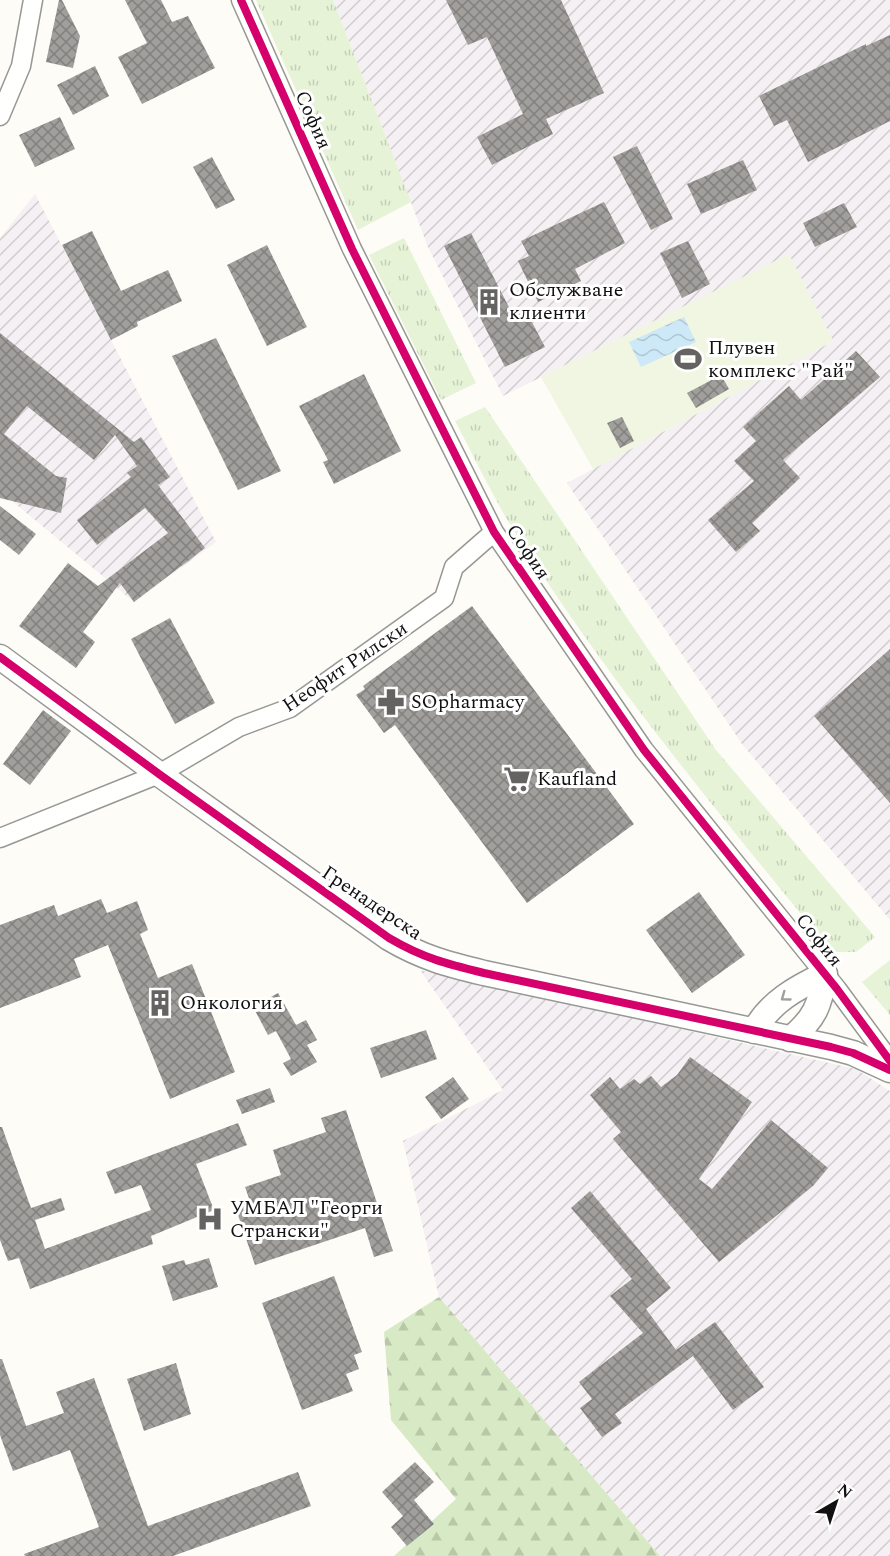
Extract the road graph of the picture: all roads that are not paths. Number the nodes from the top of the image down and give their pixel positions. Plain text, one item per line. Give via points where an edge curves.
1 (33, 0) edge
2 (241, 0) edge
3 (0, 116) edge
4 (494, 532) junction
5 (0, 657) edge
6 (159, 774) junction
7 (0, 838) edge
8 (825, 974) junction
9 (754, 1031) junction
10 (790, 1039) junction
11 (890, 1061) edge
12 (890, 1070) edge

1 - 3 street via 21,66
2 - 4 street, София via 352,249
4 - 6 street, Неофит Рилски via 454,567 444,598 290,708 239,727
4 - 8 street, София via 644,750
5 - 6 street, Гренадерска
6 - 7 street, Неофит Рилски
6 - 9 street, Гренадерска via 415,953 484,973
8 -> 9 street via 776,1003
8 - 10 street via 815,1014
8 - 11 street, София
9 - 10 street, Гренадерска
10 - 12 street, Гренадерска via 854,1053

